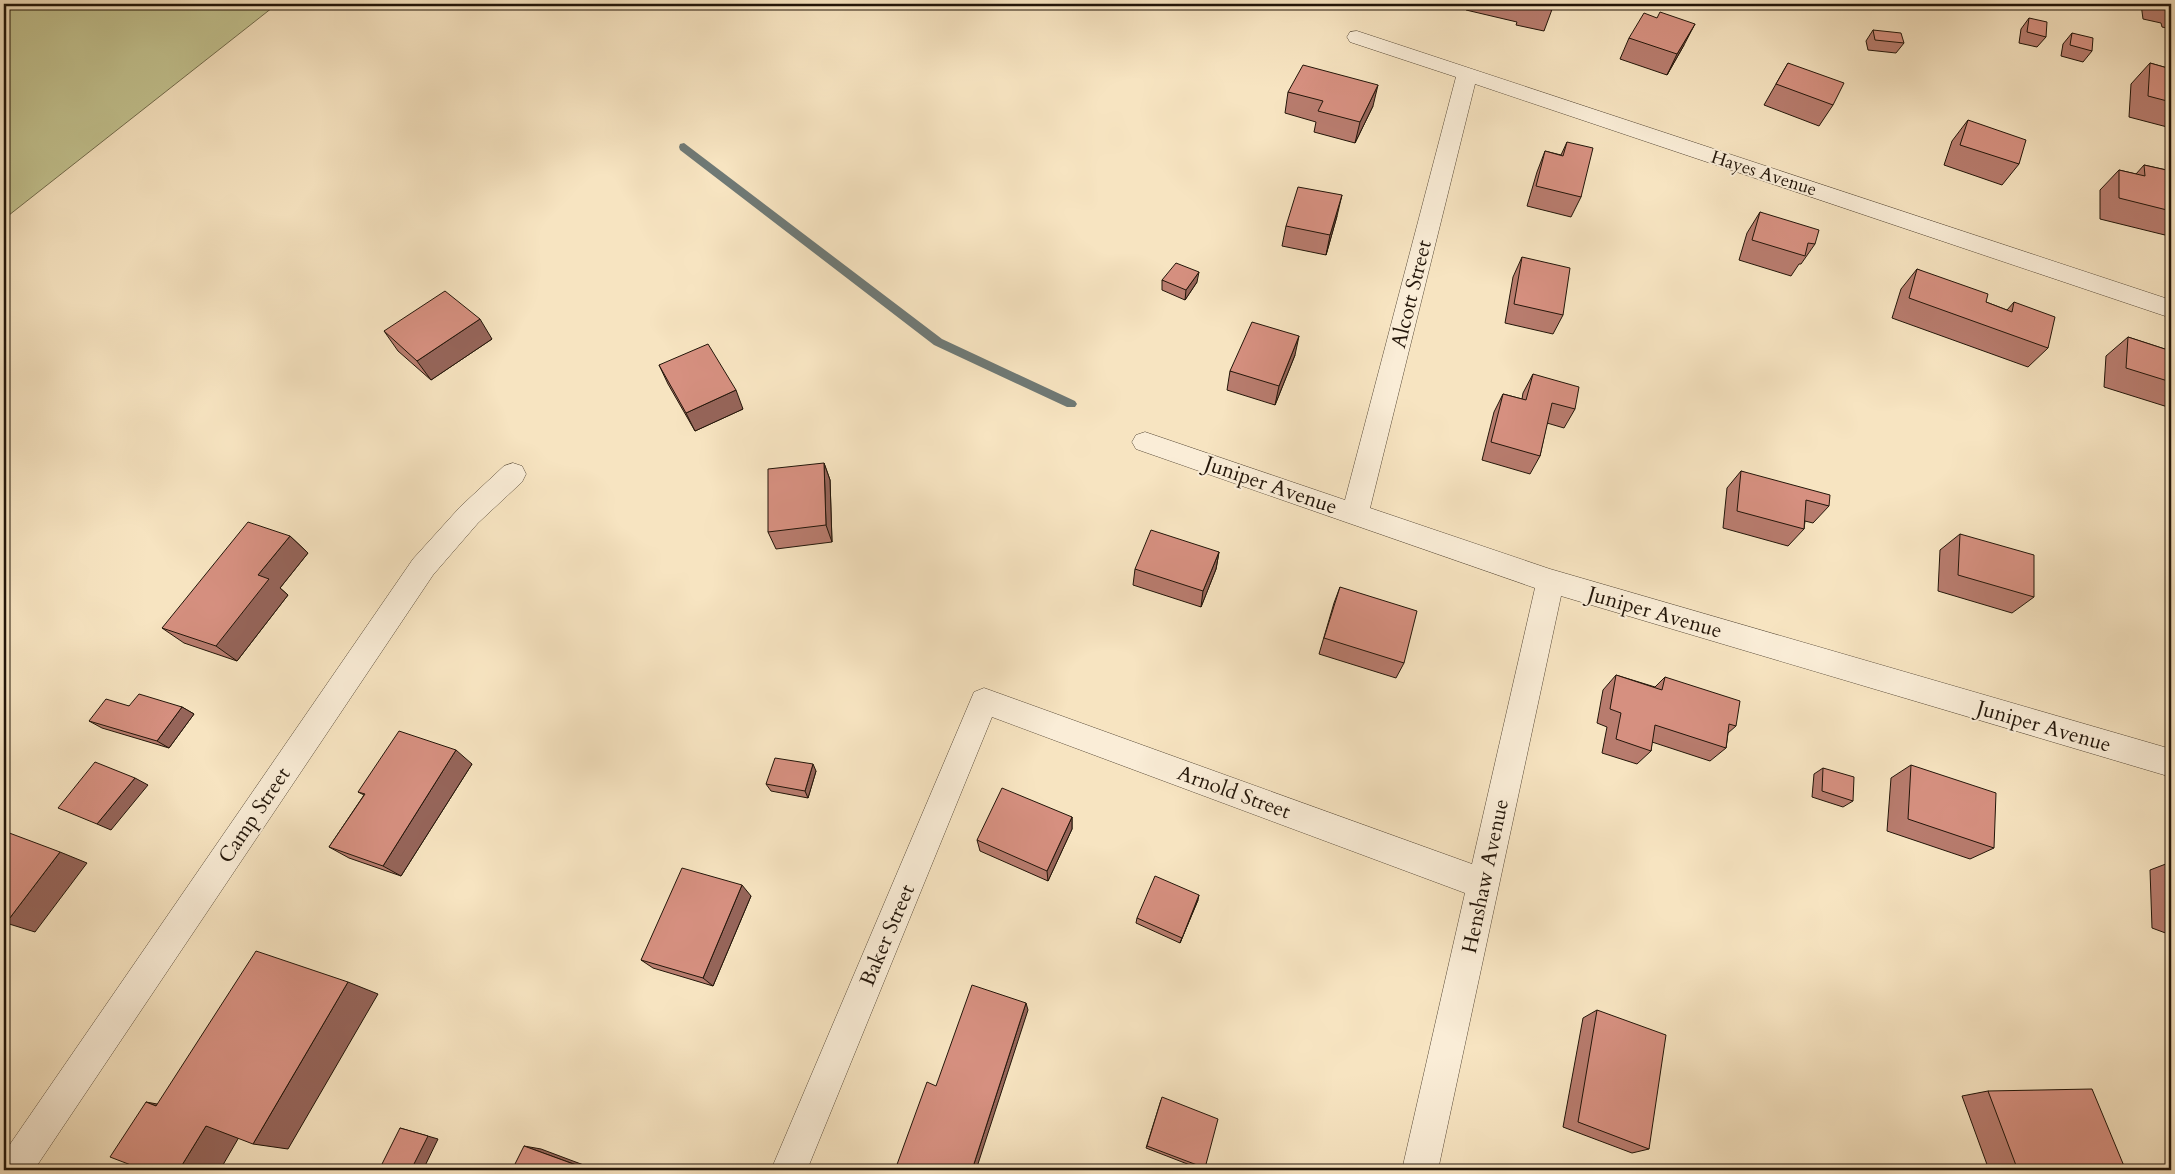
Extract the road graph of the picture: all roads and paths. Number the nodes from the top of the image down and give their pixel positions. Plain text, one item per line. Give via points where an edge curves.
1 (1357, 37) dead end
2 (1467, 74) junction
3 (2171, 309) edge
4 (1145, 442) dead end
5 (513, 474) dead end
6 (1355, 514) junction
7 (1550, 581) junction
8 (984, 701) joint
9 (2171, 763) edge
10 (1483, 884) junction
11 (13, 1170) edge
12 (789, 1170) edge
13 (1420, 1170) edge

1 - 2 street, Hayes Avenue
2 - 3 street, Hayes Avenue
2 - 6 street, Alcott Street
4 - 6 street, Juniper Avenue
5 - 11 street, Camp Street via 469,515 423,567
6 - 7 street, Juniper Avenue
7 - 9 street, Juniper Avenue
7 - 10 street, Henshaw Avenue
8 - 10 street, Arnold Street
8 - 12 street, Baker Street
10 - 13 street, Henshaw Avenue

